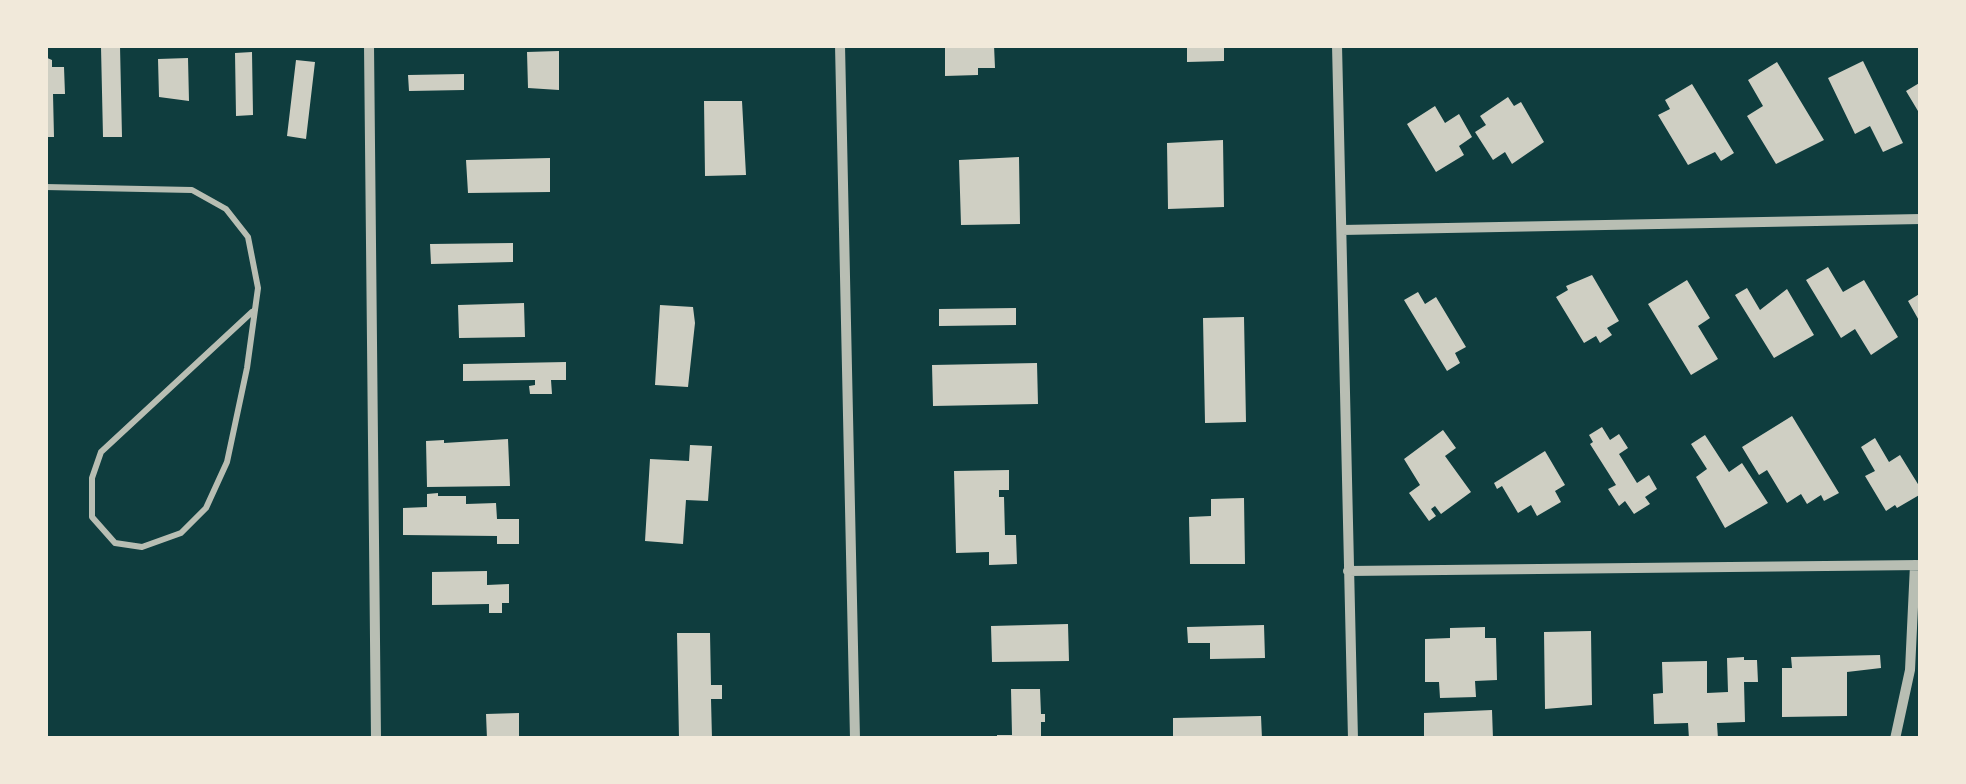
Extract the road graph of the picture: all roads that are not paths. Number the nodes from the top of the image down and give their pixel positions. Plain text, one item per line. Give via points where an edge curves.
1 (369, 45) edge
2 (840, 45) edge
3 (1337, 45) edge
4 (45, 187) edge
5 (1921, 219) edge
6 (1342, 230) junction
7 (252, 312) junction
8 (1918, 565) edge
9 (1348, 571) junction
10 (376, 739) edge
11 (854, 739) edge
12 (1353, 739) edge
13 (1895, 739) edge

1 - 10 street
2 - 11 street
3 - 6 street
4 - 7 lane via 192,190 226,209 248,238 258,288
5 - 6 street
6 - 9 street
7 - 7 lane via 101,452 92,478 92,517 115,544 142,547 181,532 206,508 226,462 248,368
8 - 9 street
8 - 13 street via 1910,670
9 - 12 street

